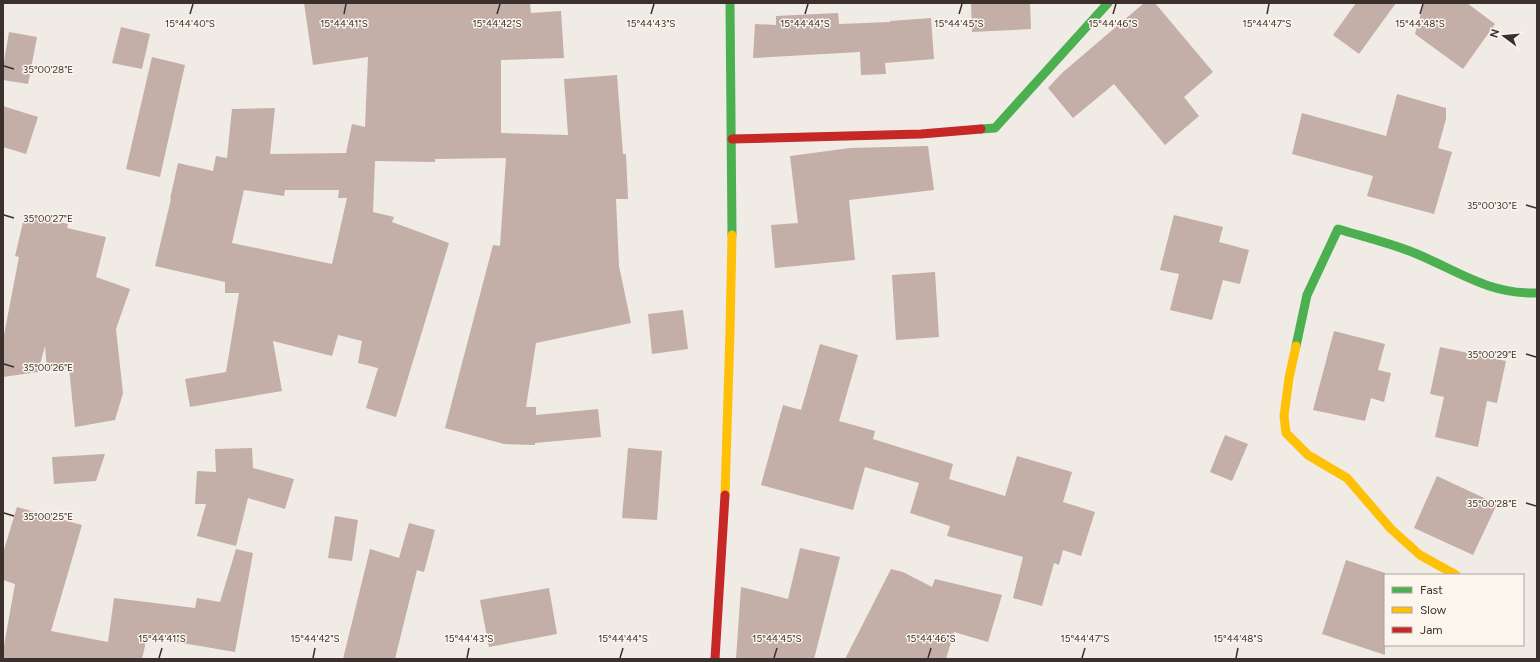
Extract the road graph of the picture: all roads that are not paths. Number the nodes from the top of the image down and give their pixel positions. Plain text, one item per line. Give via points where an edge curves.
1 (730, 3) edge
2 (1108, 3) edge
3 (732, 139) junction
4 (1537, 293) edge
5 (1454, 574) edge
6 (716, 659) edge

1 - 3 street
2 - 3 street via 995,128 921,134
3 - 6 street via 728,446
4 - 5 street via 1509,293 1494,289 1415,254 1338,229 1307,295 1289,378 1284,416 1286,433 1308,455 1347,478 1420,556

